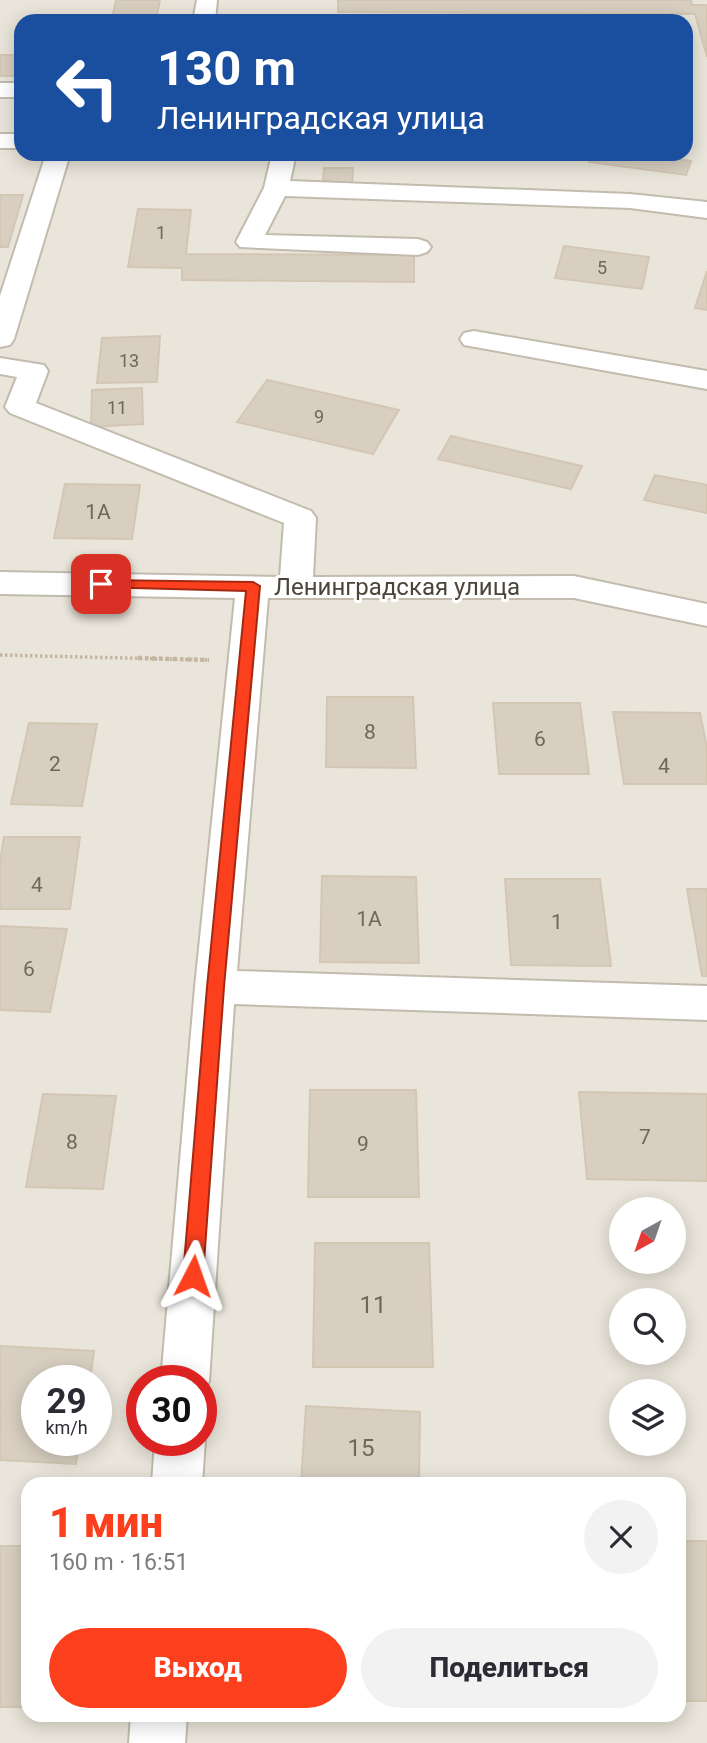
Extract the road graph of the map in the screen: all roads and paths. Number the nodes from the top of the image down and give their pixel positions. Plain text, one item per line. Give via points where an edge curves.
1 (56, 161) edge
2 (282, 161) edge
3 (276, 188) junction
4 (707, 210) edge
5 (418, 247) dead end
6 (0, 339) edge
7 (474, 339) dead end
8 (0, 366) edge
9 (707, 380) edge
10 (0, 583) edge
11 (253, 586) junction
12 (296, 588) junction
13 (707, 615) edge
14 (0, 655) edge
15 (247, 660) junction
16 (215, 987) junction
17 (707, 1003) edge
18 (186, 1365) edge
19 (179, 1456) edge
20 (177, 1477) edge
21 (158, 1722) edge
22 (157, 1743) edge

1 - 6 street
2 - 3 street
3 - 4 street via 630,201
3 - 5 street via 249,242
7 - 9 street
8 - 12 street via 34,371 20,407 300,518
10 - 11 street, Ленинградская улица
11 - 12 street, Ленинградская улица
11 - 15 street
12 - 13 street, Ленинградская улица via 573,587
14 - 15 path
15 - 16 street
16 - 17 street
16 - 18 street
19 - 20 street
21 - 22 street

